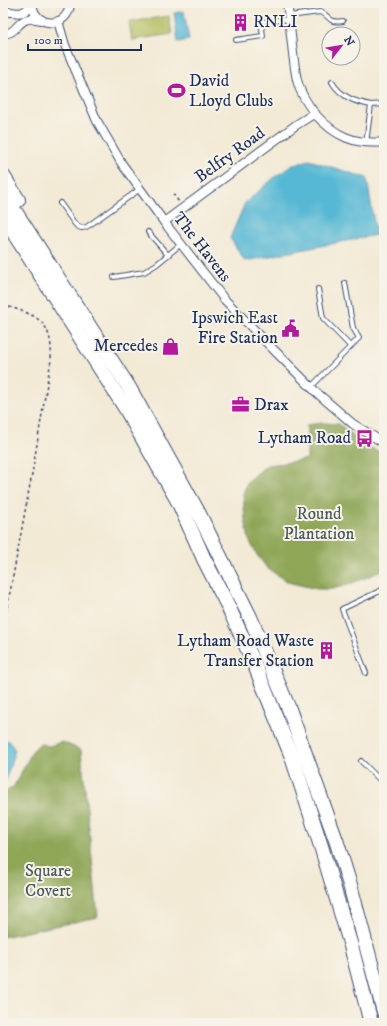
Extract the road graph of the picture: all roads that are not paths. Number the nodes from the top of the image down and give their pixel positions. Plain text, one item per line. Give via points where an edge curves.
1 (70, 3) edge
2 (287, 3) edge
3 (32, 4) edge
4 (3, 12) edge
5 (289, 17) junction
6 (42, 20) junction
7 (58, 21) junction
8 (343, 21) dead end
9 (3, 33) edge
10 (236, 40) dead end
11 (332, 82) dead end
12 (384, 104) edge
13 (371, 105) junction
14 (315, 113) junction
15 (384, 142) edge
16 (366, 143) junction
17 (3, 176) edge
18 (140, 188) junction
19 (3, 193) edge
20 (60, 203) dead end
21 (3, 216) edge
22 (164, 222) junction
23 (8, 226) edge
24 (148, 232) dead end
25 (181, 244) junction
26 (168, 255) junction
27 (57, 275) junction
28 (114, 277) dead end
29 (345, 283) dead end
30 (318, 289) dead end
31 (350, 346) junction
32 (311, 387) junction
33 (384, 443) edge
34 (384, 589) edge
35 (366, 673) dead end
36 (361, 761) dead end
37 (384, 784) edge
38 (384, 1012) edge
39 (372, 1023) edge

1 - 7 street via 68,14
2 - 5 street
3 - 4 street via 28,10 20,14
3 - 6 street via 35,13
5 - 8 lane via 320,12 331,21
5 - 10 lane via 261,22 263,36
5 - 14 street via 298,80 303,97
6 - 7 street via 50,23
6 - 9 street via 29,18 10,33
7 - 18 street, The Havens via 65,45 97,121 122,164
11 - 13 lane via 335,88 353,101
12 - 13 lane
13 - 16 lane
14 - 16 street via 326,125 345,138
14 - 22 street, Belfry Road
15 - 16 street
17 - 27 highway via 42,235
18 - 20 lane via 83,228 75,224
18 - 22 street, The Havens
19 - 27 highway
21 - 23 highway
22 - 25 street, The Havens
23 - 39 highway via 126,409 178,501 254,663 297,772 343,918
24 - 26 lane
25 - 26 lane
25 - 32 street, The Havens via 224,299
26 - 28 lane via 144,272
27 - 38 highway via 128,386 200,514 250,617 289,709 337,843
29 - 31 lane via 353,328 359,338
30 - 31 lane via 323,318
31 - 32 lane
32 - 33 street, The Havens via 353,424
34 - 35 lane via 342,609
36 - 37 lane

